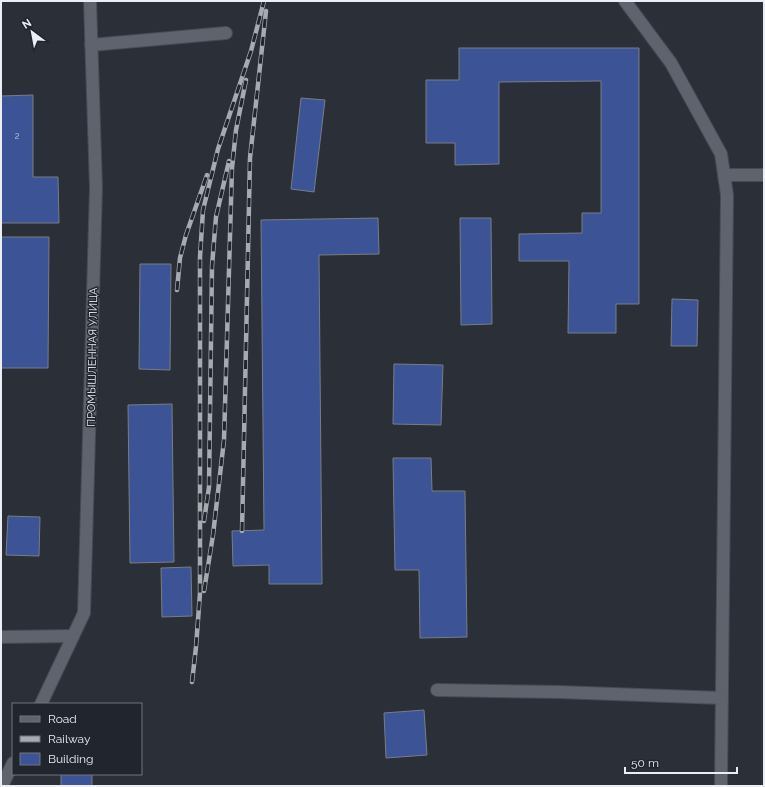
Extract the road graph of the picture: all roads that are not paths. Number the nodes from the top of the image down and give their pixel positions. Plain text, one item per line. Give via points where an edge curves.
1 (90, 1) edge
2 (625, 1) edge
3 (226, 33) dead end
4 (91, 45) junction
5 (724, 175) junction
6 (764, 175) edge
7 (74, 636) junction
8 (1, 637) edge
9 (437, 690) dead end
10 (722, 698) junction
11 (41, 703) edge
12 (12, 765) edge
13 (2, 786) edge
14 (720, 786) edge

1 - 4 street, ПРОМЫШЛЕННАЯ УЛИЦА
2 - 5 street via 671,63 721,154
3 - 4 street
4 - 7 street, ПРОМЫШЛЕННАЯ УЛИЦА via 96,188 88,491 84,613
5 - 6 street
5 - 10 street via 727,195
7 - 8 street
7 - 11 street, ПРОМЫШЛЕННАЯ УЛИЦА
9 - 10 street
10 - 14 street
12 - 13 street

